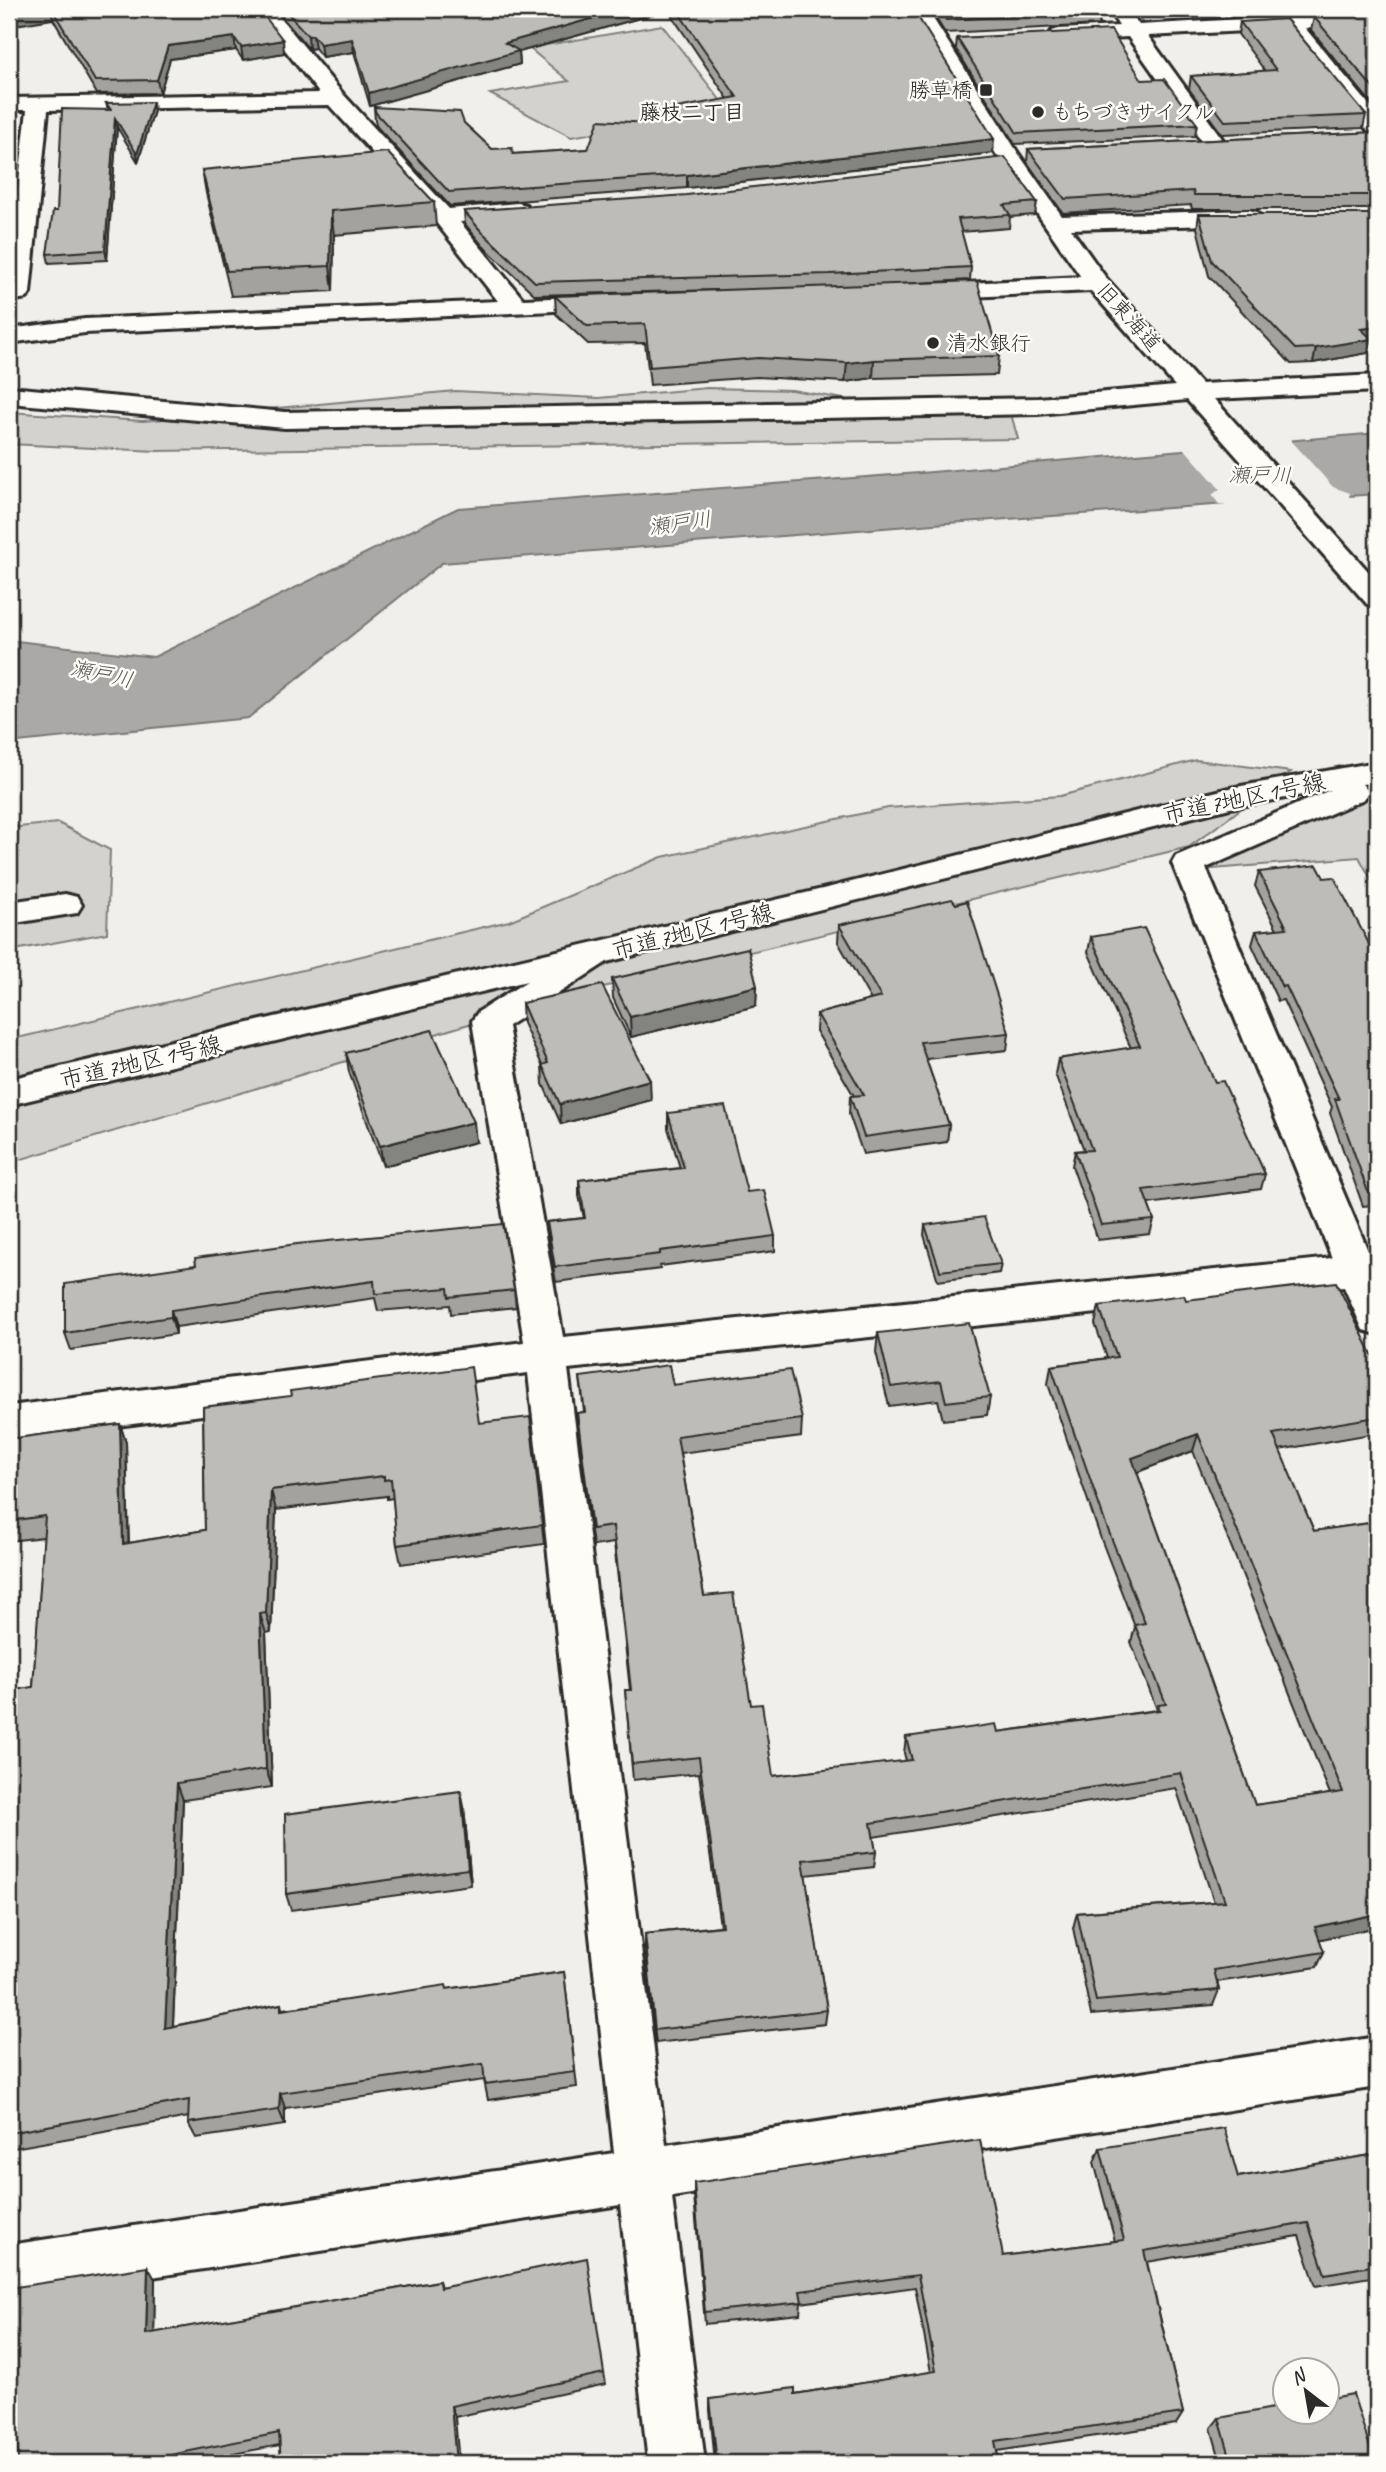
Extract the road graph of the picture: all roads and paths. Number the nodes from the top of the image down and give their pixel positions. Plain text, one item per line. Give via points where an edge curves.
1 (263, 9) edge
2 (917, 9) edge
3 (1117, 9) edge
4 (1285, 15) edge
5 (1377, 18) edge
6 (1134, 30) junction
7 (1042, 36) edge
8 (964, 40) edge
9 (938, 42) junction
10 (335, 99) junction
11 (9, 104) edge
12 (38, 105) junction
13 (1373, 133) edge
14 (1242, 143) edge
15 (1215, 144) junction
16 (1187, 145) edge
17 (1034, 152) edge
18 (1009, 157) junction
19 (984, 163) edge
20 (538, 209) edge
21 (443, 216) junction
22 (1270, 218) edge
23 (1055, 223) junction
24 (1097, 283) junction
25 (9, 293) edge
26 (910, 293) edge
27 (638, 302) edge
28 (515, 306) junction
29 (9, 335) edge
30 (1377, 383) edge
31 (9, 395) edge
32 (1204, 402) junction
33 (1377, 598) edge
34 (1377, 772) edge
35 (1377, 781) edge
36 (65, 905) dead end
37 (9, 913) edge
38 (594, 955) junction
39 (9, 1092) edge
40 (1360, 1233) edge
41 (1355, 1271) junction
42 (1377, 1320) edge
43 (546, 1355) junction
44 (9, 1423) edge
45 (1377, 2062) edge
46 (641, 2174) junction
47 (9, 2272) edge
48 (677, 2463) edge

1 - 10 street
2 - 9 street, 旧東海道
3 - 6 street
4 - 5 street
4 - 6 street
4 - 13 street
6 - 7 street
6 - 15 street
8 - 9 street
9 - 18 street, 旧東海道
10 - 12 street
10 - 21 street
11 - 12 street
12 - 25 street via 18,293
14 - 15 street
15 - 16 street
17 - 18 street
18 - 19 street
18 - 23 street, 旧東海道
20 - 21 street
21 - 28 street
22 - 23 street
23 - 24 street, 旧東海道
24 - 26 street
24 - 32 street, 旧東海道
27 - 28 street
28 - 29 street via 85,326
30 - 32 street
31 - 32 street via 285,421
32 - 33 street, 旧東海道
34 - 38 street, 市道7地区1号線 via 1230,798
35 - 40 street via 1188,863
36 - 37 street
38 - 39 street, 市道7地区1号線
38 - 43 street via 490,1021
40 - 41 street
41 - 42 street
41 - 43 street
43 - 44 street
43 - 46 street
45 - 46 street
46 - 47 street
46 - 48 street

